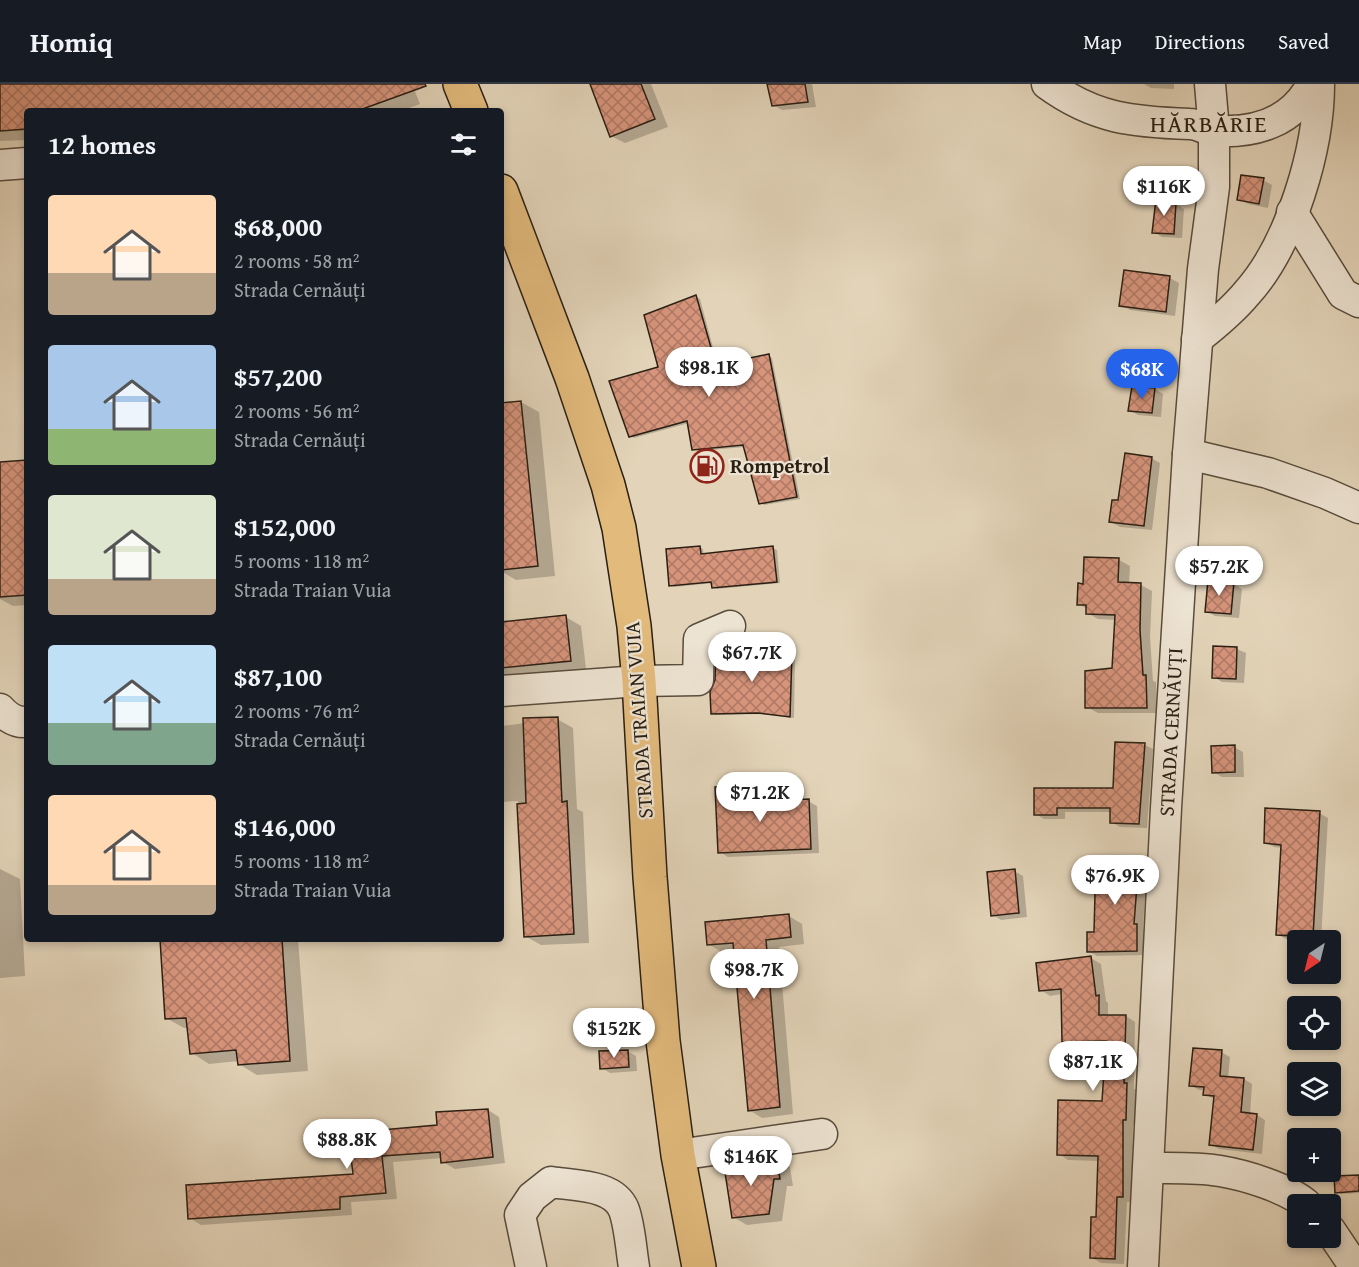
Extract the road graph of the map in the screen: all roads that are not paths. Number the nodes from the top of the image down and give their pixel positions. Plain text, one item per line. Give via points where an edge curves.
1 (460, 84) edge
2 (1047, 84) edge
3 (1192, 84) edge
4 (1210, 84) edge
5 (1293, 84) edge
6 (1312, 84) edge
7 (1319, 84) edge
8 (470, 108) edge
9 (1207, 123) junction
10 (24, 163) edge
11 (0, 165) edge
12 (504, 199) edge
13 (1292, 212) junction
14 (1359, 302) edge
15 (1197, 339) junction
16 (1188, 454) junction
17 (1359, 508) edge
18 (730, 626) dead end
19 (639, 681) junction
20 (504, 691) edge
21 (0, 709) edge
22 (24, 723) edge
23 (822, 1134) dead end
24 (678, 1155) junction
25 (1149, 1168) junction
26 (1292, 1194) edge
27 (1341, 1246) edge
28 (531, 1267) edge
29 (634, 1267) edge
30 (699, 1267) edge
31 (1143, 1267) edge
32 (1355, 1267) edge

1 - 8 main road
2 - 9 street via 1077,104 1105,115 1132,121
3 - 9 street, STRADA CERNĂUȚI
4 - 9 street, STRADA CERNĂUȚI
5 - 9 street via 1259,110
6 - 9 street via 1306,97 1287,116 1243,130
7 - 13 street via 1314,139
9 - 15 street, STRADA CERNĂUȚI via 1196,187 1203,269
10 - 11 street
12 - 19 main road, STRADA TRAIAN VUIA via 572,378 611,495 627,575
13 - 14 street via 1343,294
13 - 15 street via 1265,269 1249,292
15 - 16 street, STRADA CERNĂUȚI
16 - 17 street via 1268,472
16 - 25 street, STRADA CERNĂUȚI
18 - 19 street via 699,639 698,680
19 - 20 street
19 - 24 main road, STRADA TRAIAN VUIA via 663,1041
21 - 22 street via 6,716
23 - 24 street
24 - 30 main road, STRADA TRAIAN VUIA
25 - 26 street via 1220,1171
25 - 31 street, STRADA CERNĂUȚI
27 - 32 street
28 - 29 street via 520,1215 532,1197 551,1182 597,1189 613,1196 624,1209

